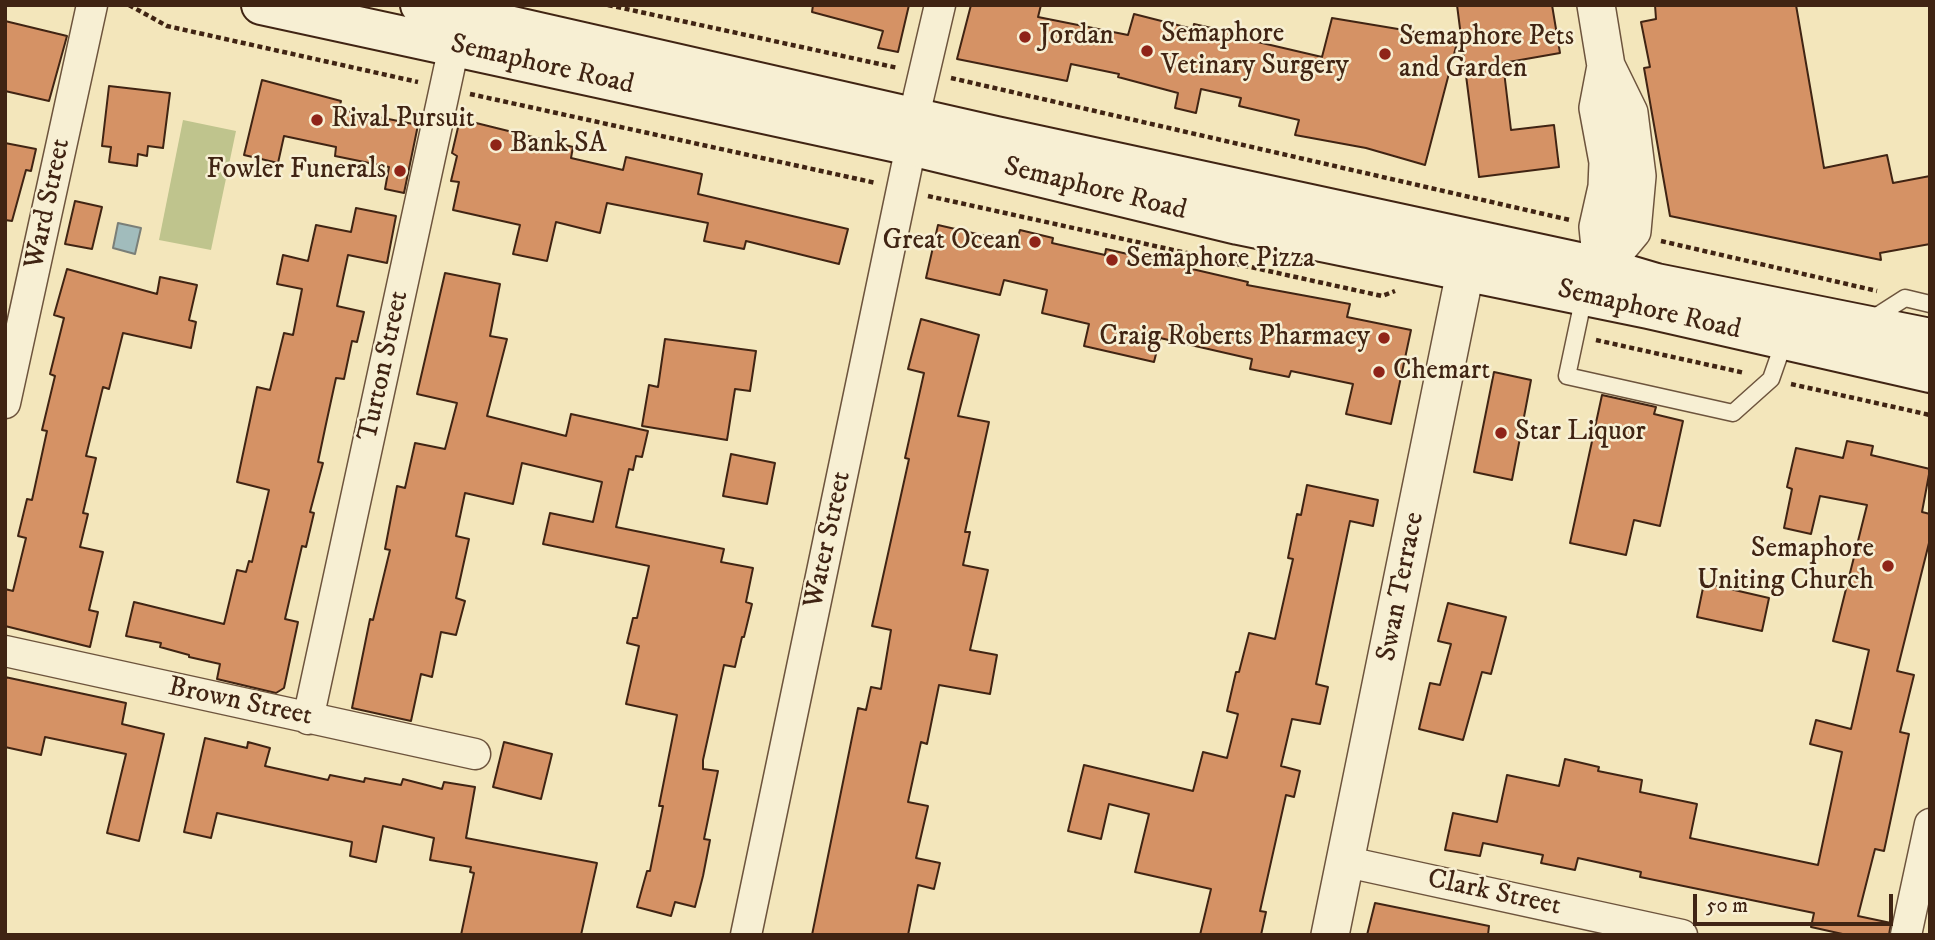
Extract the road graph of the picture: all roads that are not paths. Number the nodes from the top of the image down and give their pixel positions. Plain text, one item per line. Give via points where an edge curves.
1 (92, 5) edge
2 (261, 5) edge
3 (420, 5) edge
4 (940, 5) edge
5 (1596, 5) edge
6 (458, 30) junction
7 (913, 131) junction
8 (1624, 231) junction
9 (1469, 255) junction
10 (1593, 281) junction
11 (1652, 296) junction
12 (1930, 304) edge
13 (1864, 324) junction
14 (1787, 326) junction
15 (1930, 338) edge
16 (1930, 373) edge
17 (5, 403) edge
18 (5, 651) edge
19 (308, 719) junction
20 (475, 754) dead end
21 (1930, 824) edge
22 (1347, 862) junction
23 (746, 935) edge
24 (1330, 935) edge
25 (1682, 935) edge
26 (1906, 935) edge

1 - 17 street, Ward Street
2 - 6 main road, Semaphore Road
3 - 6 main road, Semaphore Road
4 - 7 street, Water Street
5 - 8 street via 1606,66 1629,113 1637,176
6 - 7 main road, Semaphore Road
6 - 19 street, Turton Street
7 - 9 main road, Semaphore Road via 1241,208
7 - 23 street, Water Street
8 - 10 street
8 - 11 street
9 - 10 main road, Semaphore Road
9 - 10 main road, Semaphore Road via 1544,288
9 - 22 street, Swan Terrace
10 - 11 main road
10 - 14 lane via 1567,376 1733,413 1770,379
11 - 14 main road, Semaphore Road
12 - 13 lane via 1905,298
13 - 14 main road, Semaphore Road
13 - 15 main road, Semaphore Road
14 - 16 main road, Semaphore Road
18 - 19 street, Brown Street
19 - 20 street, Brown Street
21 - 26 street
22 - 24 street, Swan Terrace
22 - 25 street, Clark Street

